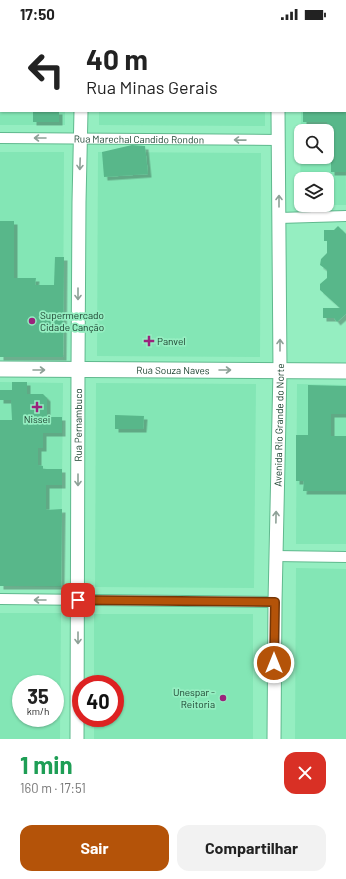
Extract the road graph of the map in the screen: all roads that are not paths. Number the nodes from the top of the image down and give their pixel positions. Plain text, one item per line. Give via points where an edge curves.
1 (81, 112) edge
2 (278, 112) edge
3 (0, 138) edge
4 (81, 138) junction
5 (278, 140) junction
6 (346, 216) edge
7 (279, 218) junction
8 (0, 369) edge
9 (78, 370) junction
10 (280, 370) junction
11 (346, 371) edge
12 (275, 556) junction
13 (346, 557) edge
14 (0, 600) edge
15 (78, 600) junction
16 (275, 602) junction
17 (77, 739) edge
18 (274, 739) edge

1 - 4 street, Rua Pernambuco
2 - 5 street, Avenida Rio Grande do Norte
4 -> 3 street, Rua Marechal Candido Rondon
5 -> 4 street, Rua Marechal Candido Rondon
4 -> 9 street, Rua Pernambuco
7 -> 5 street, Avenida Rio Grande do Norte
6 - 7 street
10 -> 7 street, Avenida Rio Grande do Norte
8 -> 9 main road, Rua Souza Naves
9 -> 10 main road, Rua Souza Naves
9 -> 15 street, Rua Pernambuco
10 - 11 main road, Rua Souza Naves
12 -> 10 street, Avenida Rio Grande do Norte
12 - 13 street
12 - 16 street, Avenida Rio Grande do Norte
15 -> 14 street
15 - 16 street
15 -> 17 street, Rua Pernambuco
16 - 18 street, Avenida Rio Grande do Norte

